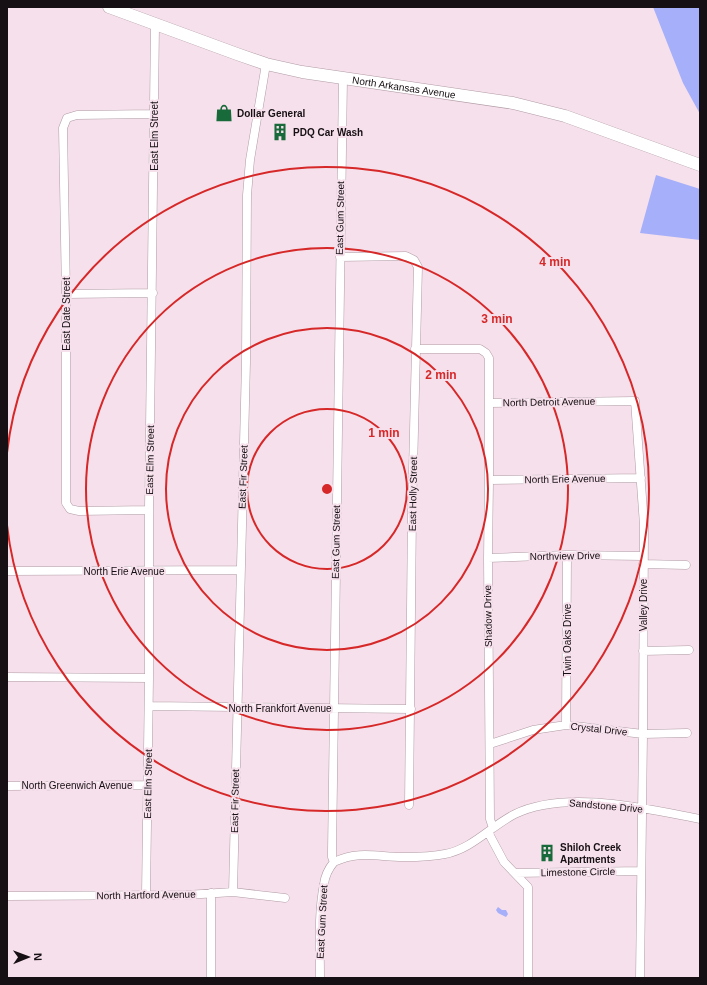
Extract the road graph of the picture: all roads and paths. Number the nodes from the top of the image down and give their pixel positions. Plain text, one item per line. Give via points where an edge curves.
1 (109, 7) edge
2 (155, 25) junction
3 (266, 64) junction
4 (343, 78) junction
5 (154, 114) junction
6 (700, 165) edge
7 (340, 257) junction
8 (153, 293) junction
9 (66, 294) junction
10 (415, 350) junction
11 (635, 401) joint
12 (490, 403) junction
13 (641, 478) junction
14 (489, 480) junction
15 (149, 510) junction
16 (567, 556) junction
17 (488, 558) junction
18 (643, 560) junction
19 (686, 565) dead end
20 (240, 570) junction
21 (7, 571) edge
22 (149, 571) junction
23 (689, 650) dead end
24 (643, 651) junction
25 (7, 677) edge
26 (149, 678) junction
27 (149, 706) junction
28 (237, 707) junction
29 (334, 708) junction
30 (411, 709) junction
31 (566, 725) junction
32 (687, 733) dead end
33 (643, 734) junction
34 (490, 744) junction
35 (148, 785) junction
36 (7, 786) edge
37 (409, 805) dead end
38 (642, 808) junction
39 (700, 819) edge
40 (490, 830) junction
41 (334, 862) junction
42 (641, 871) junction
43 (515, 873) junction
44 (233, 892) junction
45 (211, 893) junction
46 (146, 895) junction
47 (7, 896) edge
48 (285, 898) dead end
49 (211, 978) edge
50 (320, 978) edge
51 (528, 978) edge
52 (640, 978) edge

1 - 2 main road, North Arkansas Avenue
2 - 3 main road, North Arkansas Avenue
2 - 5 street, East Elm Street
3 - 4 main road, North Arkansas Avenue
3 - 20 street, East Fir Street via 250,160 247,195 246,362
4 - 6 main road, North Arkansas Avenue via 540,109
4 - 7 street, East Gum Street
5 - 8 street, East Elm Street
5 - 9 street, East Date Street via 77,115 68,118 63,128
7 - 10 street, East Holly Street via 406,256 414,260 418,267
7 - 29 street, East Gum Street
8 - 9 street
8 - 15 street, East Elm Street
9 - 15 street, East Date Street via 66,503 70,509 79,511
10 - 12 street, North Detroit Avenue via 480,349 486,352 489,358
10 - 30 street, East Holly Street
11 - 12 street, North Detroit Avenue
11 - 13 street, Valley Drive
12 - 14 street, Shadow Drive
13 - 14 street, North Erie Avenue
13 - 18 street, Valley Drive
14 - 17 street, Shadow Drive
15 - 22 street, East Elm Street
16 - 17 street, Northview Drive
16 - 18 street, Northview Drive
16 - 31 street, Twin Oaks Drive
17 - 34 street, Shadow Drive
18 - 19 street, Northview Drive
18 - 24 street, Valley Drive
20 - 22 street, North Erie Avenue
20 - 28 street, East Fir Street
21 - 22 street, North Erie Avenue
22 - 26 street, East Elm Street
23 - 24 street
24 - 33 street, Valley Drive
25 - 26 street
26 - 27 street, East Elm Street
27 - 28 street, North Frankfort Avenue
27 - 35 street, East Elm Street
28 - 29 street, North Frankfort Avenue
28 - 44 street, East Fir Street
29 - 30 street, North Frankfort Avenue
29 - 41 street, East Gum Street
30 - 37 street, East Holly Street
31 - 33 street, Crystal Drive
31 - 34 street, Crystal Drive via 533,730
32 - 33 street, Crystal Drive
33 - 38 street, Valley Drive
34 - 40 street, Shadow Drive
35 - 36 street, North Greenwich Avenue
35 - 46 street, East Elm Street
38 - 39 street, Sandstone Drive
38 - 40 street, Sandstone Drive via 583,803 546,804 515,814
38 - 42 street
40 - 41 street, Sandstone Drive via 457,851 445,854 402,857 369,854
40 - 43 street via 504,862
41 - 50 street, East Gum Street via 324,883
42 - 43 street, Limestone Circle
42 - 52 street
43 - 51 street via 528,887
44 - 45 street, North Hartford Avenue
44 - 48 street, North Hartford Avenue
45 - 46 street, North Hartford Avenue
45 - 49 street
46 - 47 street, North Hartford Avenue

